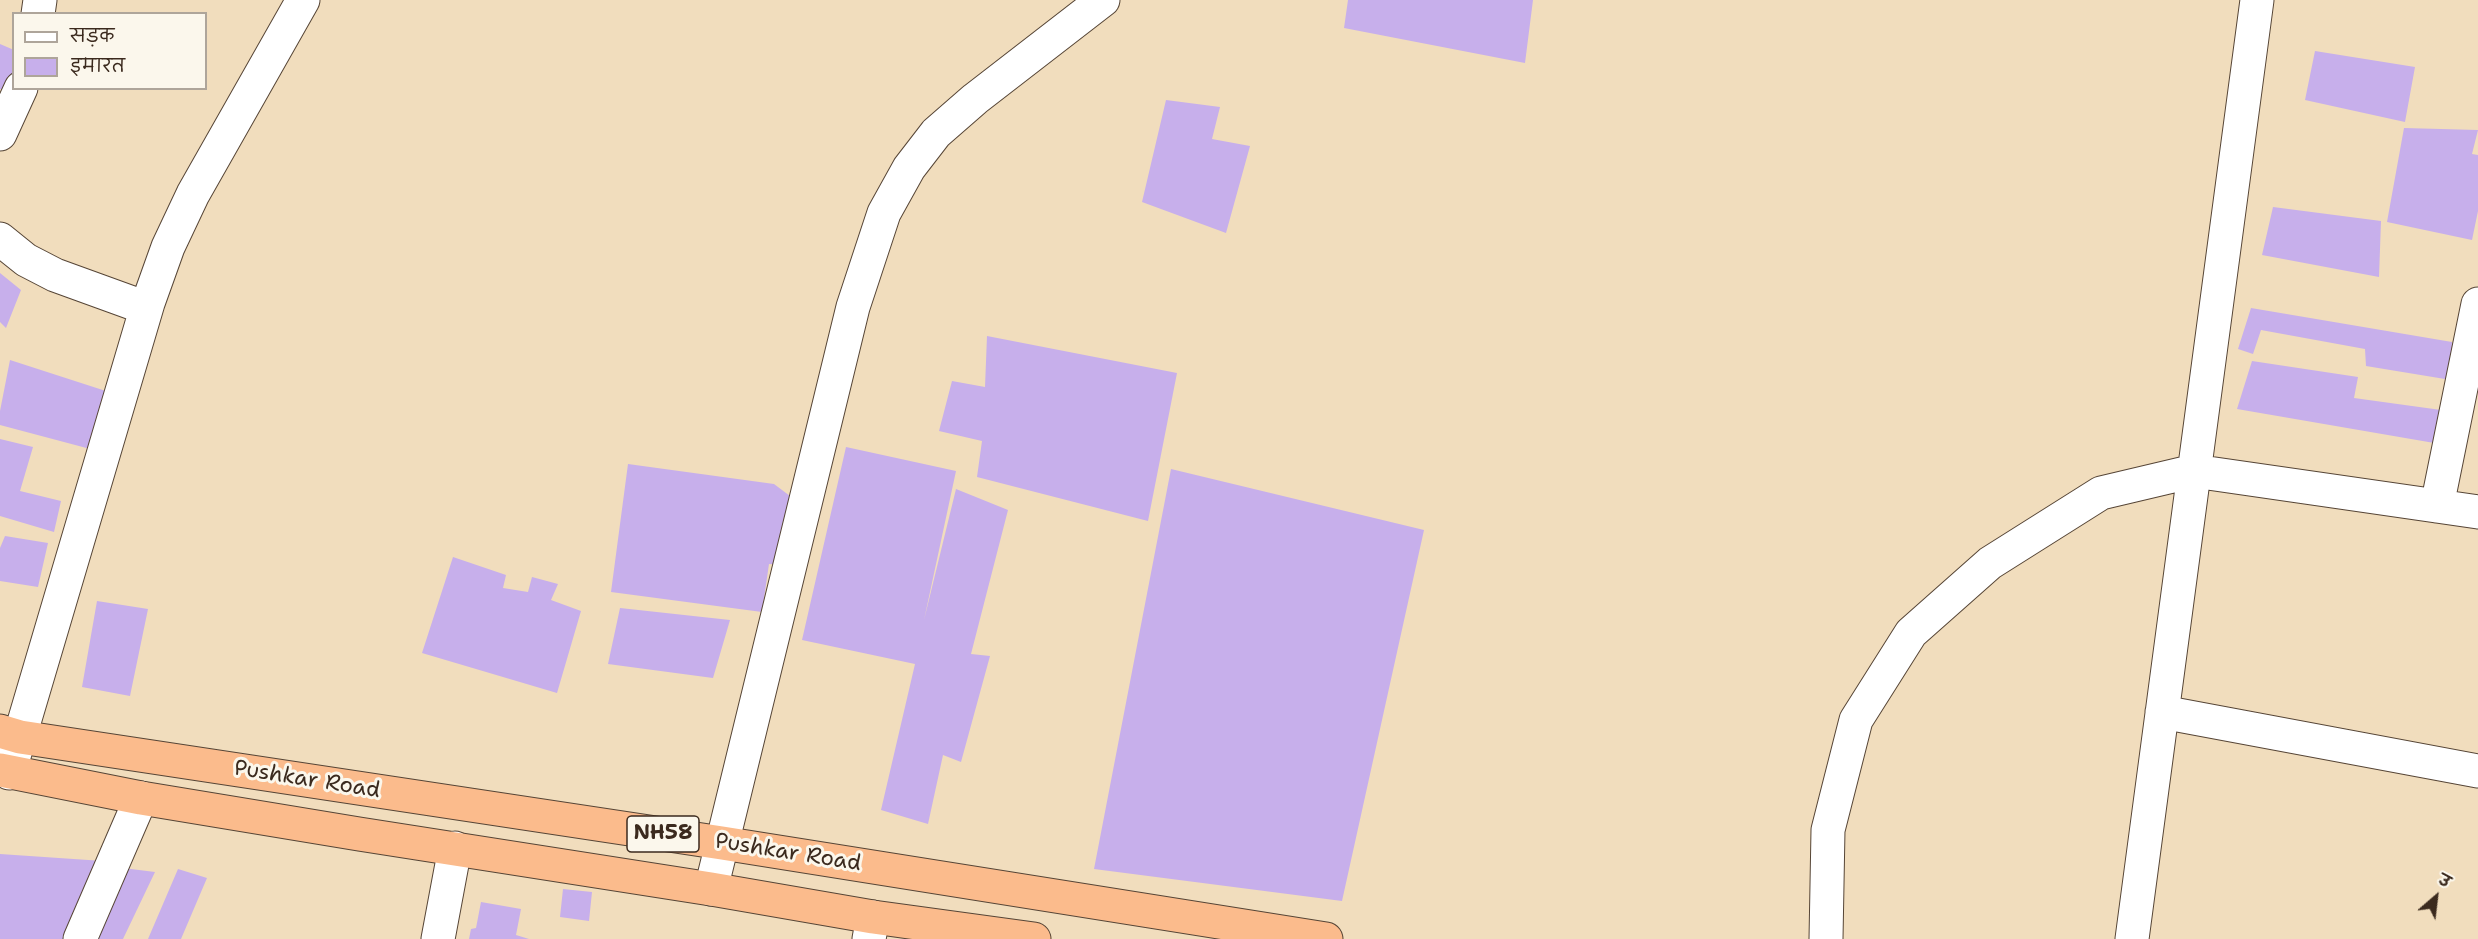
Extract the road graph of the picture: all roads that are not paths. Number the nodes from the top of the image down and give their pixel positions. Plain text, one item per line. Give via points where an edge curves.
1 (303, 0) edge
2 (1103, 0) edge
3 (2257, 0) edge
4 (20, 90) edge
5 (0, 134) edge
6 (0, 239) edge
7 (2478, 304) edge
8 (146, 308) junction
9 (2193, 471) junction
10 (2437, 506) junction
11 (2478, 512) edge
12 (2162, 712) junction
13 (10, 734) edge
14 (4, 771) edge
15 (2478, 771) edge
16 (141, 798) junction
17 (722, 843) junction
18 (455, 848) junction
19 (711, 889) junction
20 (871, 928) edge
21 (80, 939) edge
22 (438, 939) edge
23 (1034, 939) edge
24 (1326, 939) edge
25 (1826, 939) edge
26 (2132, 939) edge

1 - 8 street via 193,194
2 - 17 street via 936,133 909,168 884,213 854,307
3 - 9 street
4 - 5 street
6 - 8 street via 26,260 55,275
7 - 10 street
8 - 13 street
9 - 10 street
9 - 12 street
9 - 25 street via 2101,493 1990,563 1911,633 1856,720 1828,830
10 - 11 street
12 - 15 street
12 - 26 street
13 - 14 street
13 - 17 highway, Pushkar Road / NH58
14 - 16 highway, Pushkar Road / NH58
16 - 18 highway, Pushkar Road / NH58
16 - 21 street
17 - 19 street
17 - 24 highway, Pushkar Road / NH58
18 - 19 highway, Pushkar Road / NH58
18 - 22 street
19 - 20 highway, Pushkar Road / NH58
20 - 23 highway, Pushkar Road / NH58

